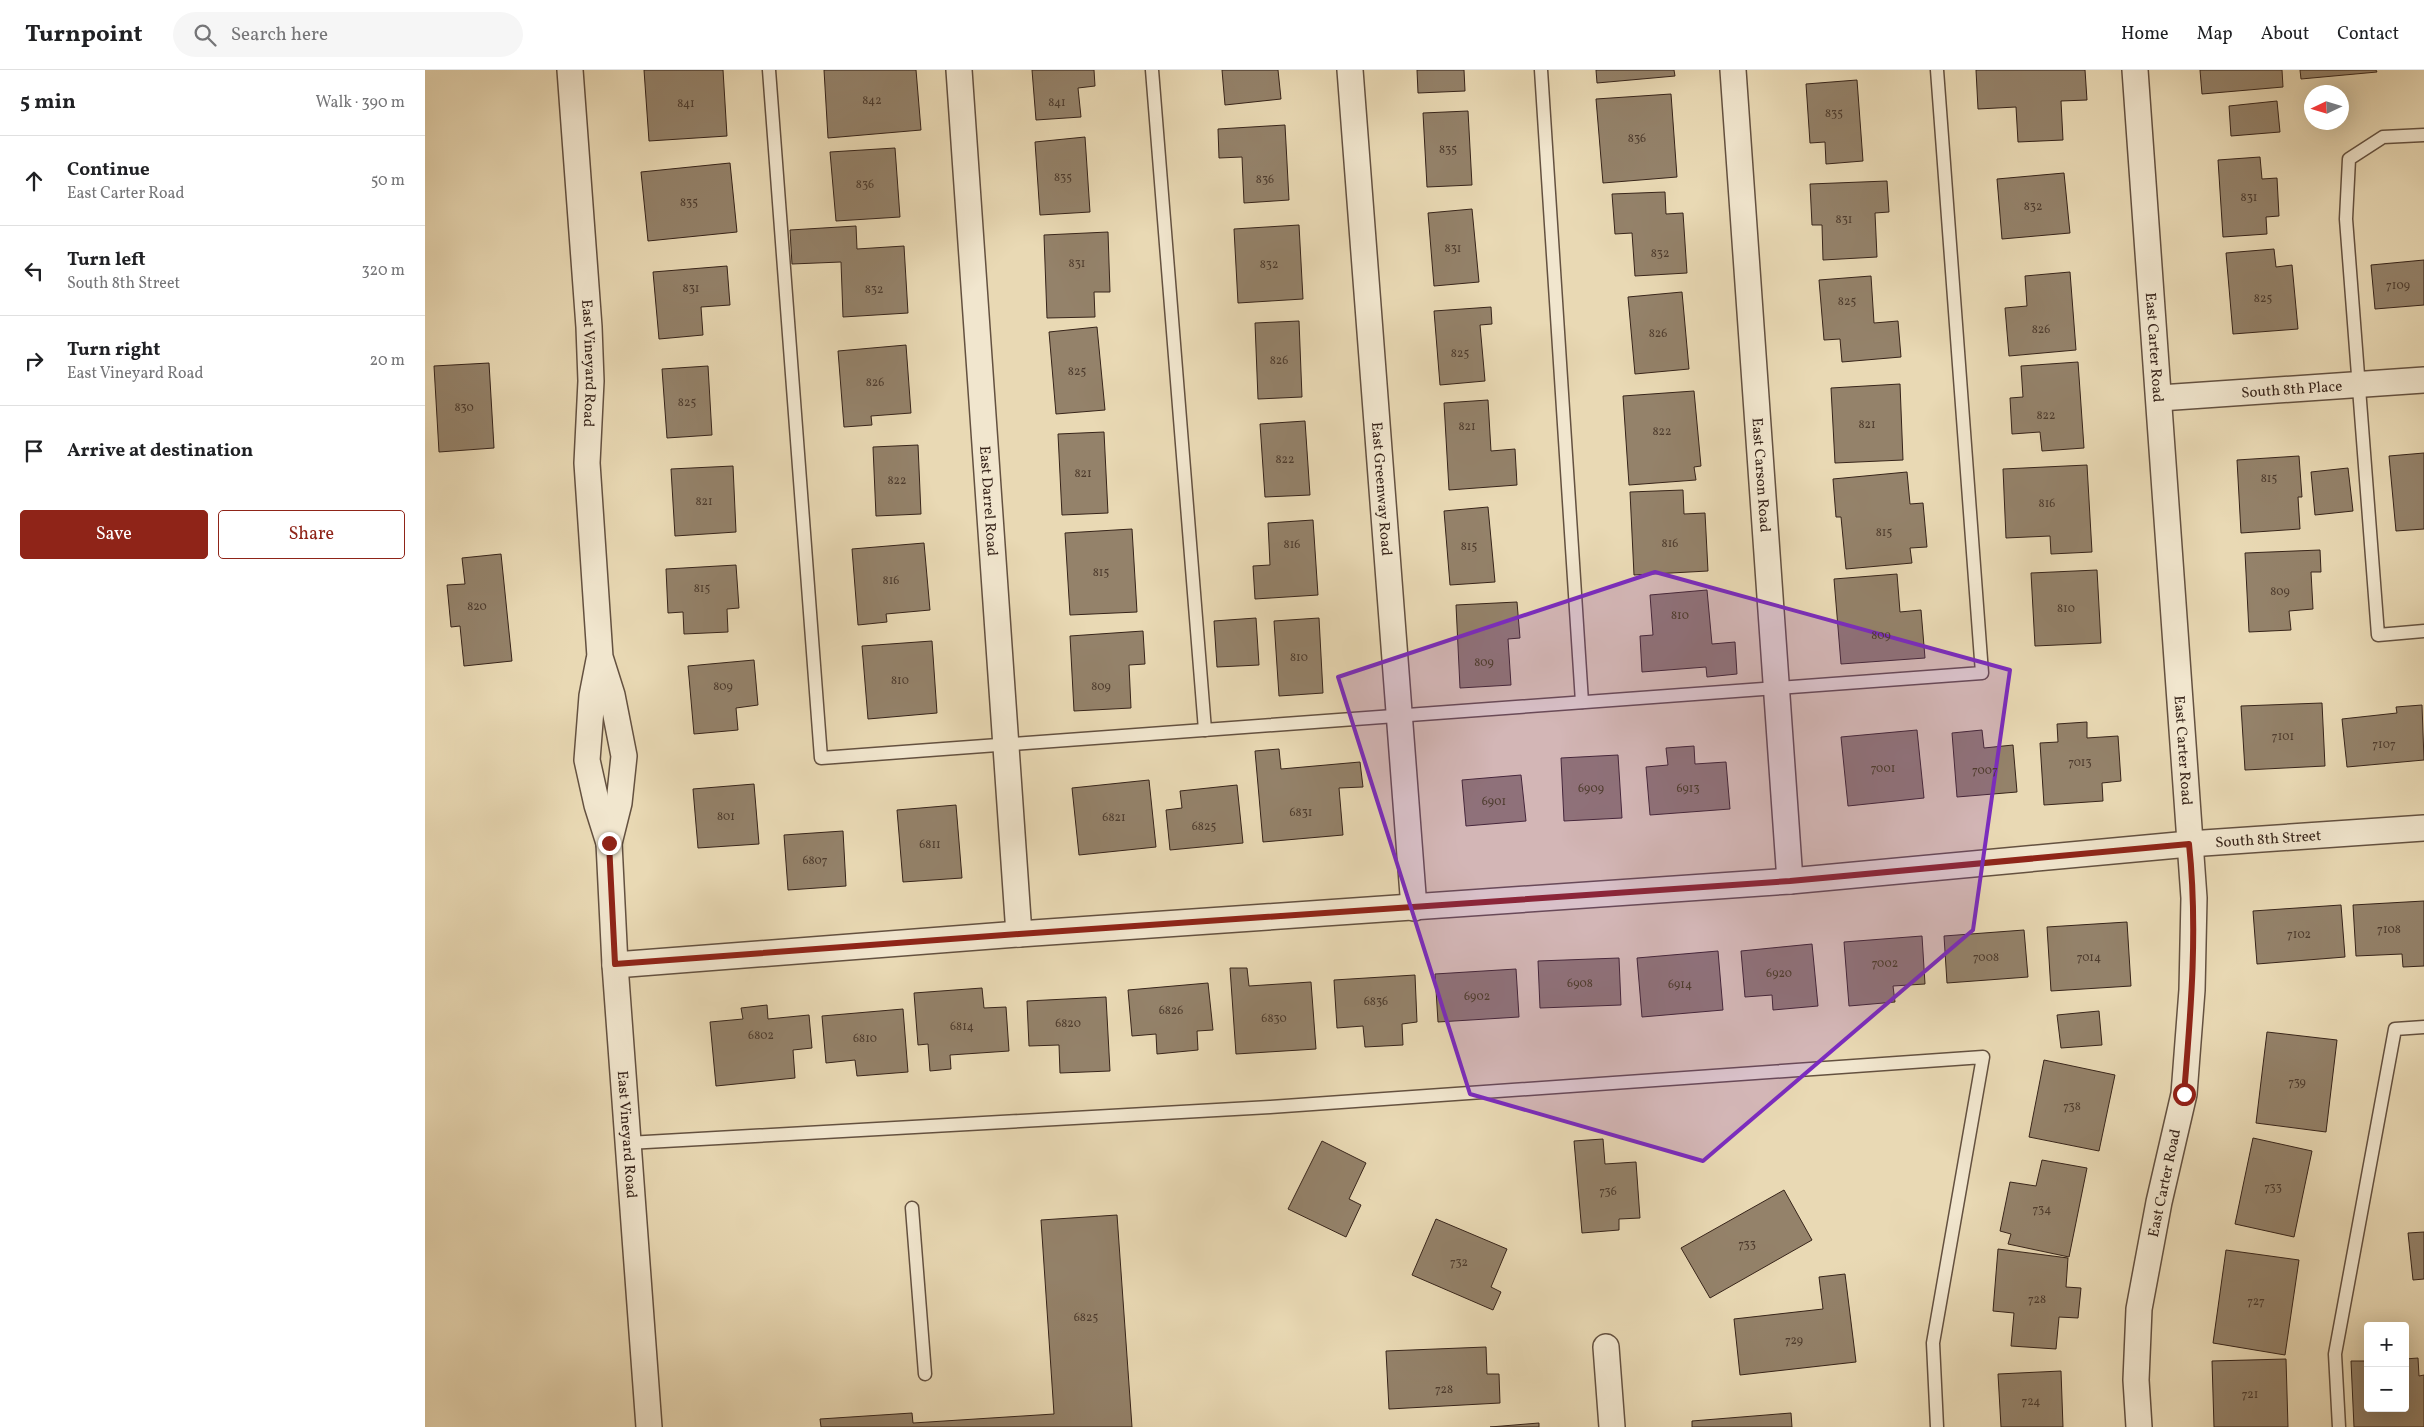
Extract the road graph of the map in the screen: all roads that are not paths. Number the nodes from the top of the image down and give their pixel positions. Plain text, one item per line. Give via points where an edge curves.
1 (570, 70) edge
2 (769, 70) edge
3 (959, 70) edge
4 (1153, 70) edge
5 (1350, 70) edge
6 (1541, 70) edge
7 (1733, 70) edge
8 (1937, 70) edge
9 (2135, 70) edge
10 (2424, 135) edge
11 (2424, 380) edge
12 (2360, 384) junction
13 (2160, 398) junction
14 (2424, 631) edge
15 (600, 658) junction
16 (1776, 688) junction
17 (1583, 702) junction
18 (1399, 716) junction
19 (1205, 730) junction
20 (1006, 745) junction
21 (2424, 828) edge
22 (609, 843) junction
23 (2189, 844) junction
24 (1790, 881) junction
25 (1414, 908) junction
26 (1019, 934) junction
27 (615, 964) junction
28 (2424, 1027) edge
29 (628, 1144) junction
30 (912, 1208) dead end
31 (1606, 1347) dead end
32 (925, 1374) dead end
33 (649, 1427) edge
34 (1612, 1427) edge
35 (1937, 1427) edge
36 (2139, 1427) edge
37 (2339, 1427) edge

1 - 15 street, East Vineyard Road via 589,327 591,381 587,463
2 - 20 lane via 821,758
3 - 20 street, East Darrel Road
4 - 19 lane
5 - 18 street, East Greenway Road
6 - 17 lane
7 - 16 street, East Carson Road
8 - 16 lane via 1982,673
9 - 13 street, East Carter Road
10 - 12 lane via 2383,137 2349,159 2346,219
11 - 12 street, South 8th Place
12 - 13 street, South 8th Place
12 - 14 lane via 2378,635
13 - 23 street, East Carter Road
15 - 22 street, East Vineyard Road via 592,696 587,760
15 - 22 street, East Vineyard Road via 612,695 624,756 619,803
16 - 17 lane
16 - 24 street, East Carson Road
17 - 18 lane
18 - 19 lane
18 - 25 street, East Greenway Road
19 - 20 lane
20 - 26 street, East Darrel Road
21 - 23 street, South 8th Street
22 - 27 street, East Vineyard Road
23 - 24 street, South 8th Street
23 - 36 street, East Carter Road via 2194,898 2193,990 2184,1094 2139,1309 2136,1380
24 - 25 street, South 8th Street
25 - 26 street, South 8th Street
26 - 27 street, South 8th Street
27 - 29 street, East Vineyard Road
28 - 37 lane via 2395,1029 2335,1354
29 - 33 street, East Vineyard Road
29 - 35 lane via 1280,1107 1983,1057 1933,1343
30 - 32 lane
31 - 34 street

